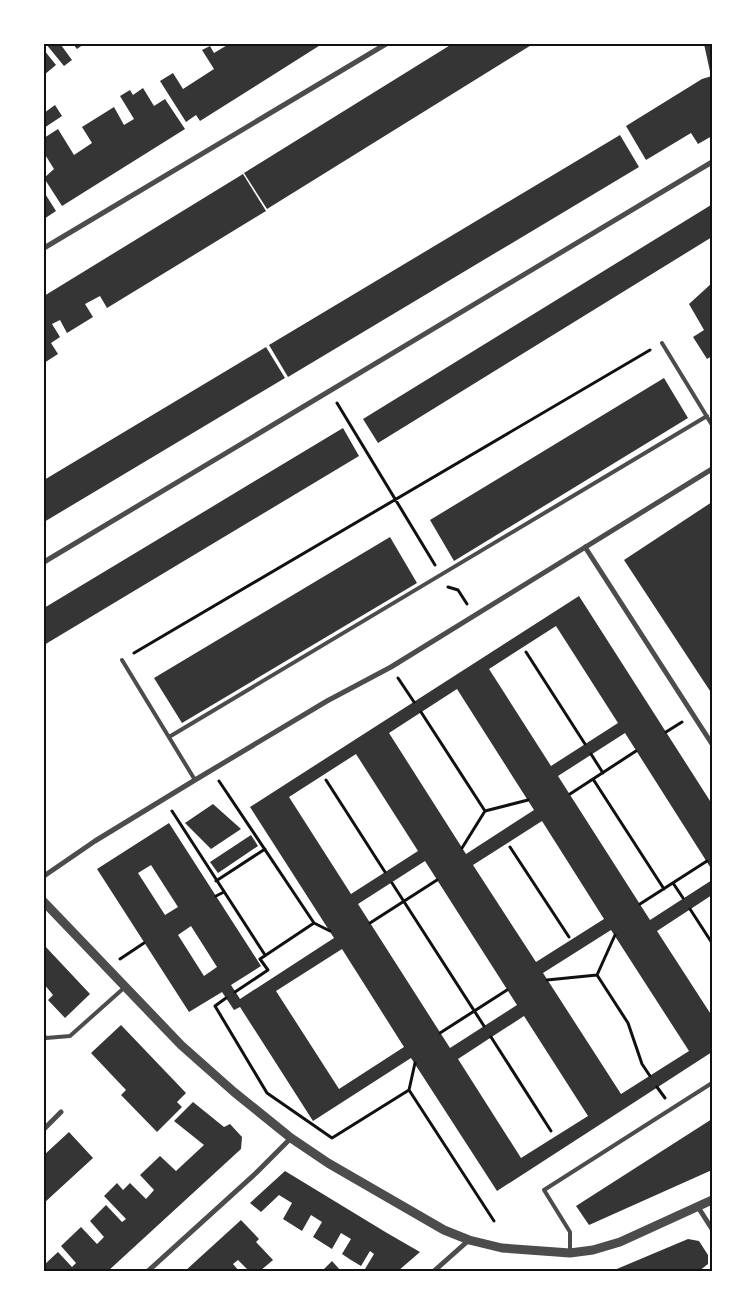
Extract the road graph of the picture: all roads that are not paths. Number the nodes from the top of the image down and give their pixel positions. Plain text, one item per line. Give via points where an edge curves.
1 (386, 44) edge
2 (712, 162) edge
3 (44, 248) edge
4 (662, 343) road end
5 (707, 416) junction
6 (712, 426) edge
7 (712, 469) edge
8 (585, 547) junction
9 (44, 562) edge
10 (122, 660) road end
11 (169, 737) junction
12 (712, 744) edge
13 (195, 780) junction
14 (44, 876) edge
15 (44, 902) edge
16 (125, 987) junction
17 (44, 1036) edge
18 (712, 1082) edge
19 (61, 1112) dead end
20 (44, 1129) edge
21 (291, 1138) junction
22 (712, 1200) edge
23 (698, 1207) junction
24 (712, 1229) edge
25 (469, 1240) junction
26 (570, 1253) junction
27 (148, 1271) edge
28 (434, 1271) edge

1 - 3 street
2 - 9 street
4 - 5 lane
5 - 6 lane
5 - 11 lane
7 - 8 street
8 - 12 street
8 - 13 street via 391,667 327,700
10 - 11 lane
11 - 13 lane
13 - 14 street
15 - 16 street
16 - 17 lane via 70,1036
16 - 21 street via 181,1045
18 - 26 lane via 544,1190 570,1232
19 - 20 street
21 - 25 street via 385,1197
21 - 27 street via 256,1174
22 - 23 street
23 - 24 street
23 - 26 street via 620,1242
25 - 26 street via 502,1248
25 - 28 street

